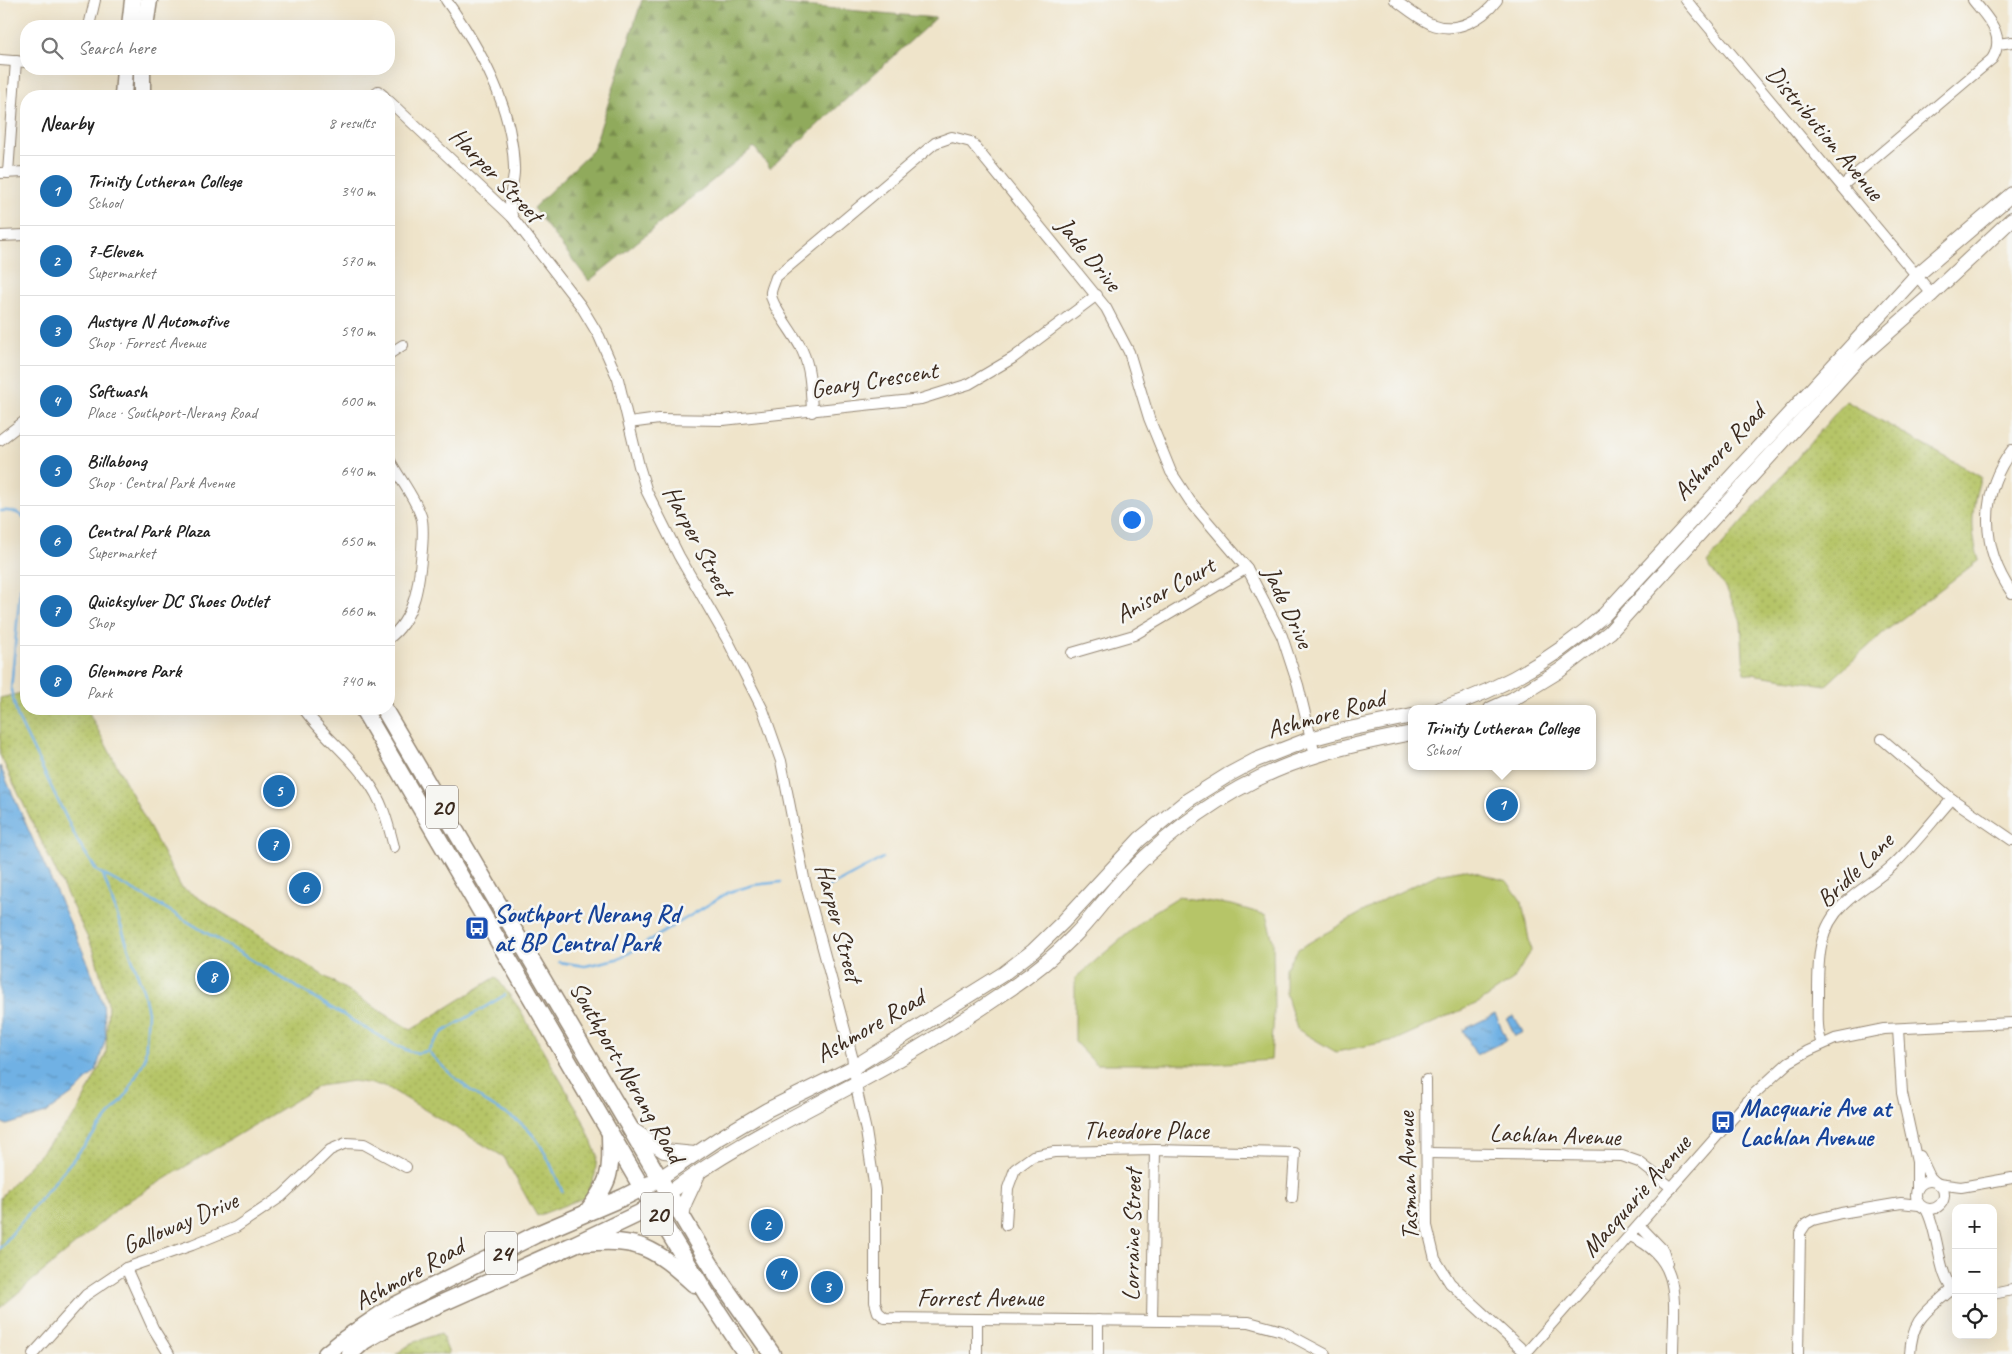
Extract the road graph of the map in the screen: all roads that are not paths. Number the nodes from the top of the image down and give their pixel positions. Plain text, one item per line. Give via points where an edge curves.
1 (96, 0) edge
2 (133, 0) edge
3 (150, 0) edge
4 (446, 0) edge
5 (1395, 0) edge
6 (1497, 0) edge
7 (1686, 0) edge
8 (1973, 0) edge
9 (91, 20) edge
10 (131, 20) edge
11 (146, 20) edge
12 (2012, 42) edge
13 (1998, 44) junction
14 (0, 60) edge
15 (20, 62) edge
16 (20, 69) edge
17 (125, 75) edge
18 (142, 75) edge
19 (124, 90) edge
20 (142, 90) edge
21 (395, 107) edge
22 (20, 172) edge
23 (4, 173) edge
24 (1842, 186) junction
25 (2012, 194) edge
26 (512, 217) junction
27 (2012, 219) edge
28 (20, 235) edge
29 (0, 236) edge
30 (1917, 275) junction
31 (1932, 294) junction
32 (1097, 295) junction
33 (403, 345) dead end
34 (395, 350) edge
35 (812, 412) junction
36 (629, 423) junction
37 (20, 425) edge
38 (0, 440) edge
39 (2012, 450) edge
40 (395, 470) edge
41 (1247, 568) junction
42 (2012, 593) edge
43 (395, 632) edge
44 (1072, 653) dead end
45 (1452, 705) edge
46 (1499, 705) edge
47 (309, 715) edge
48 (364, 715) edge
49 (388, 715) edge
50 (1408, 717) edge
51 (1408, 734) edge
52 (1310, 739) junction
53 (1882, 739) dead end
54 (1315, 756) junction
55 (1952, 798) junction
56 (2012, 840) edge
57 (394, 847) dead end
58 (2012, 1023) edge
59 (1898, 1029) junction
60 (1822, 1044) junction
61 (854, 1067) junction
62 (1426, 1080) dead end
63 (856, 1084) junction
64 (630, 1128) junction
65 (610, 1132) junction
66 (1912, 1136) junction
67 (1155, 1150) junction
68 (1427, 1153) junction
69 (695, 1154) junction
70 (406, 1167) dead end
71 (699, 1172) junction
72 (660, 1178) junction
73 (2012, 1178) edge
74 (1936, 1183) junction
75 (1961, 1187) junction
76 (642, 1188) junction
77 (1672, 1188) junction
78 (1916, 1191) junction
79 (668, 1193) junction
80 (1292, 1198) dead end
81 (1941, 1202) junction
82 (1901, 1203) junction
83 (652, 1205) junction
84 (1923, 1207) junction
85 (586, 1214) junction
86 (682, 1216) junction
87 (1006, 1225) dead end
88 (1639, 1225) junction
89 (1937, 1235) junction
90 (1630, 1236) junction
91 (575, 1244) junction
92 (1667, 1267) junction
93 (126, 1268) junction
94 (1952, 1287) edge
95 (2012, 1290) edge
96 (1952, 1293) edge
97 (1997, 1293) edge
98 (707, 1295) junction
99 (977, 1319) junction
100 (1098, 1320) junction
101 (1152, 1320) junction
102 (1525, 1353) edge
103 (33, 1354) edge
104 (169, 1354) edge
105 (326, 1354) edge
106 (350, 1354) edge
107 (746, 1354) edge
108 (772, 1354) edge
109 (977, 1354) edge
110 (1098, 1354) edge
111 (1325, 1354) edge
112 (1673, 1354) edge
113 (1798, 1354) edge
114 (1910, 1354) edge

1 - 9 street
2 - 10 main road
3 - 11 main road
4 - 26 street via 476,45 501,99 511,139 514,169 510,201
5 - 6 street via 1423,20 1439,26 1476,20
7 - 24 street, Distribution Avenue
8 - 13 street via 1993,25
12 - 13 street
13 - 24 street via 1988,63
14 - 15 street
16 - 23 street
17 - 19 main road
18 - 20 main road
21 - 26 street, Harper Street
22 - 23 street
24 - 30 street, Distribution Avenue
25 - 30 main road, Ashmore Road
26 - 36 street, Harper Street via 581,306 599,336 618,379
27 - 31 main road, Ashmore Road
28 - 29 street
30 - 31 street, Distribution Avenue
30 - 45 main road, Ashmore Road via 1605,614 1564,648 1529,670 1484,694
31 - 46 main road, Ashmore Road via 1857,360 1610,632 1559,671
32 - 35 street, Geary Crescent via 1013,358 970,384 921,400
32 - 35 street, Jade Drive via 971,142 952,137 935,143 776,277 771,293 773,304 803,351 810,376
32 - 41 street, Jade Drive via 1129,352 1148,418 1171,472 1190,501
33 - 34 street
35 - 36 street, Geary Crescent via 723,420 658,419
36 - 61 street, Harper Street via 645,484 662,524 756,692 770,726 781,761 804,878
37 - 38 street
39 - 42 street via 1993,488 1988,524 1994,562
40 - 43 street via 421,516 424,534 415,598 403,624
41 - 44 street, Anisar Court via 1134,635
41 - 52 street, Jade Drive via 1282,636 1298,685
47 - 57 street via 368,781 386,814
48 - 65 main road, Southport-Nerang Road / 20
49 - 64 main road, Southport-Nerang Road / 20
50 - 52 main road, Ashmore Road
51 - 54 main road, Ashmore Road via 1354,744
52 - 54 street, Jade Drive
52 - 61 main road, Ashmore Road via 1256,760 1188,800 1130,849 1033,951 976,992
53 - 55 street
54 - 63 main road, Ashmore Road via 1251,782 1185,822 1125,877 1072,938 1027,977
55 - 56 street
55 - 60 street, Bridle Lane via 1900,859 1844,903 1826,928 1818,958 1818,1028
58 - 59 street, Macquarie Avenue
59 - 60 street, Macquarie Avenue via 1867,1031
59 - 66 street via 1902,1094
60 - 77 street, Macquarie Avenue via 1790,1062 1754,1094
61 - 63 street, Forrest Avenue
61 - 69 main road, Ashmore Road via 760,1114
62 - 68 street, Tasman Avenue
63 - 71 main road, Ashmore Road via 733,1149
63 - 99 street, Forrest Avenue via 874,1173 878,1312 885,1318
64 - 69 main road via 664,1151
64 - 72 main road, Southport-Nerang Road / 20
65 - 76 main road, Southport-Nerang Road / 20
65 - 85 main road via 608,1180
66 - 74 street via 1925,1168
66 - 78 street via 1918,1169
67 - 80 street, Theodore Place via 1295,1153
67 - 87 street, Theodore Place via 1054,1152 1033,1156 1015,1169 1008,1188
67 - 101 street, Lorraine Street
68 - 77 street, Lachlan Avenue via 1622,1156 1639,1162
68 - 102 street, Tasman Avenue via 1427,1226 1435,1259 1450,1283
69 - 72 main road, Ashmore Road
70 - 93 street, Galloway Drive via 364,1144 346,1142 330,1150 282,1196 236,1227
71 - 79 main road, Ashmore Road
71 - 86 main road
72 - 76 main road, Ashmore Road / 24
72 - 79 main road, Southport-Nerang Road / 20
73 - 75 street
74 - 75 street
74 - 78 street via 1927,1182
74 - 81 street via 1943,1191
75 - 81 street
76 - 83 main road, Southport-Nerang Road / 20
76 - 85 main road, Ashmore Road / 24
77 - 88 street, Macquarie Avenue
78 - 82 street
78 - 84 street
79 - 83 main road, Ashmore Road / 24
79 - 86 main road, Southport-Nerang Road / 20
81 - 84 street
81 - 89 street
82 - 84 street
82 - 113 street via 1806,1224 1800,1233
83 - 91 main road, Ashmore Road / 24
83 - 98 main road, Southport-Nerang Road / 20
84 - 89 street
85 - 105 main road, Ashmore Road / 24 via 390,1308
86 - 108 main road, Southport-Nerang Road / 20 via 724,1286
88 - 90 street, Macquarie Avenue
88 - 92 street via 1663,1250
89 - 94 street via 1944,1272
90 - 92 street via 1647,1246
90 - 102 street, Macquarie Avenue
91 - 98 main road via 608,1241 641,1245 673,1265
91 - 106 main road, Ashmore Road / 24 via 388,1327
92 - 112 street via 1673,1290
93 - 103 street, Galloway Drive via 86,1295
93 - 104 street via 153,1328
95 - 97 street
96 - 114 street via 1920,1317 1913,1328
98 - 107 main road, Southport-Nerang Road / 20
99 - 100 street, Forrest Avenue
99 - 109 street
100 - 101 street, Forrest Avenue
100 - 110 street
101 - 111 street, Forrest Avenue via 1249,1322 1282,1331

